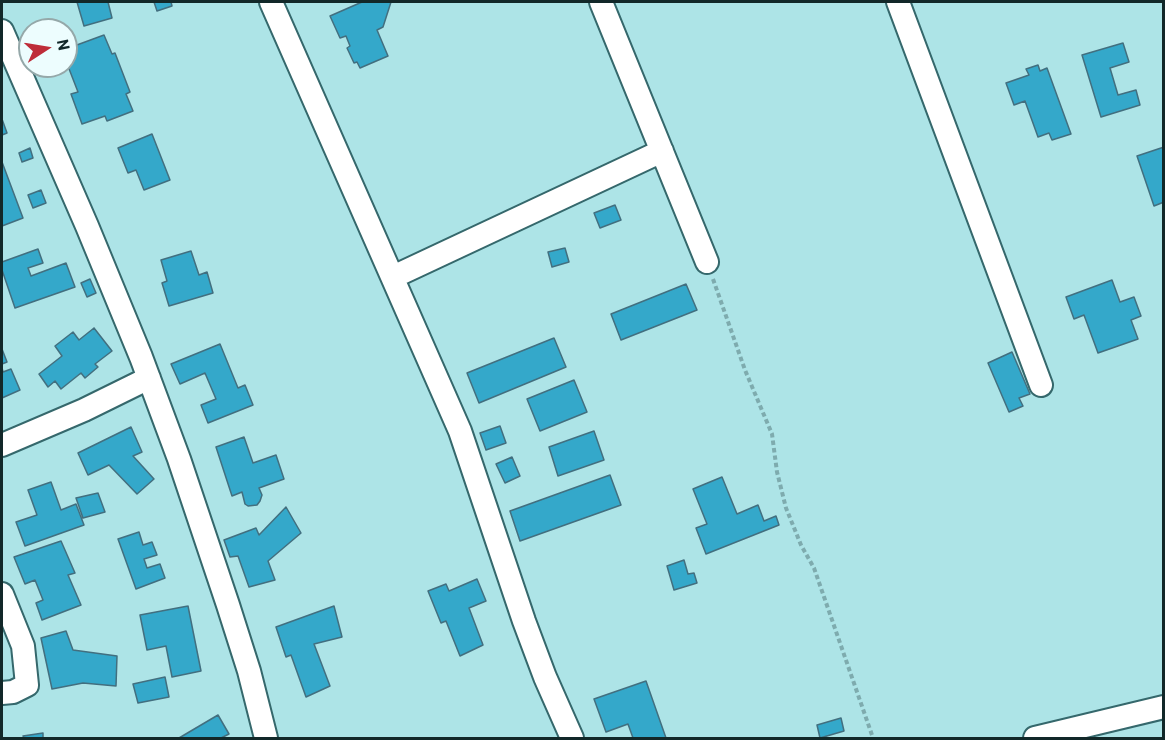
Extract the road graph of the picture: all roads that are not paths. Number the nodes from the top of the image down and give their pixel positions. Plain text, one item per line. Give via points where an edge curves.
1 (271, 2) edge
2 (601, 2) edge
3 (898, 2) edge
4 (2, 31) edge
5 (662, 151) junction
6 (707, 262) road end
7 (393, 277) junction
8 (149, 378) junction
9 (1041, 385) dead end
10 (2, 445) edge
11 (2, 594) edge
12 (2, 693) edge
13 (1164, 707) edge
14 (266, 738) edge
15 (572, 738) edge
16 (1035, 738) edge

1 - 7 street
2 - 5 street
3 - 9 street
4 - 8 street
5 - 6 street
5 - 7 street
7 - 15 street via 460,431 524,621
8 - 10 street
8 - 14 street via 228,605
11 - 12 street via 23,646 27,685
13 - 16 street

